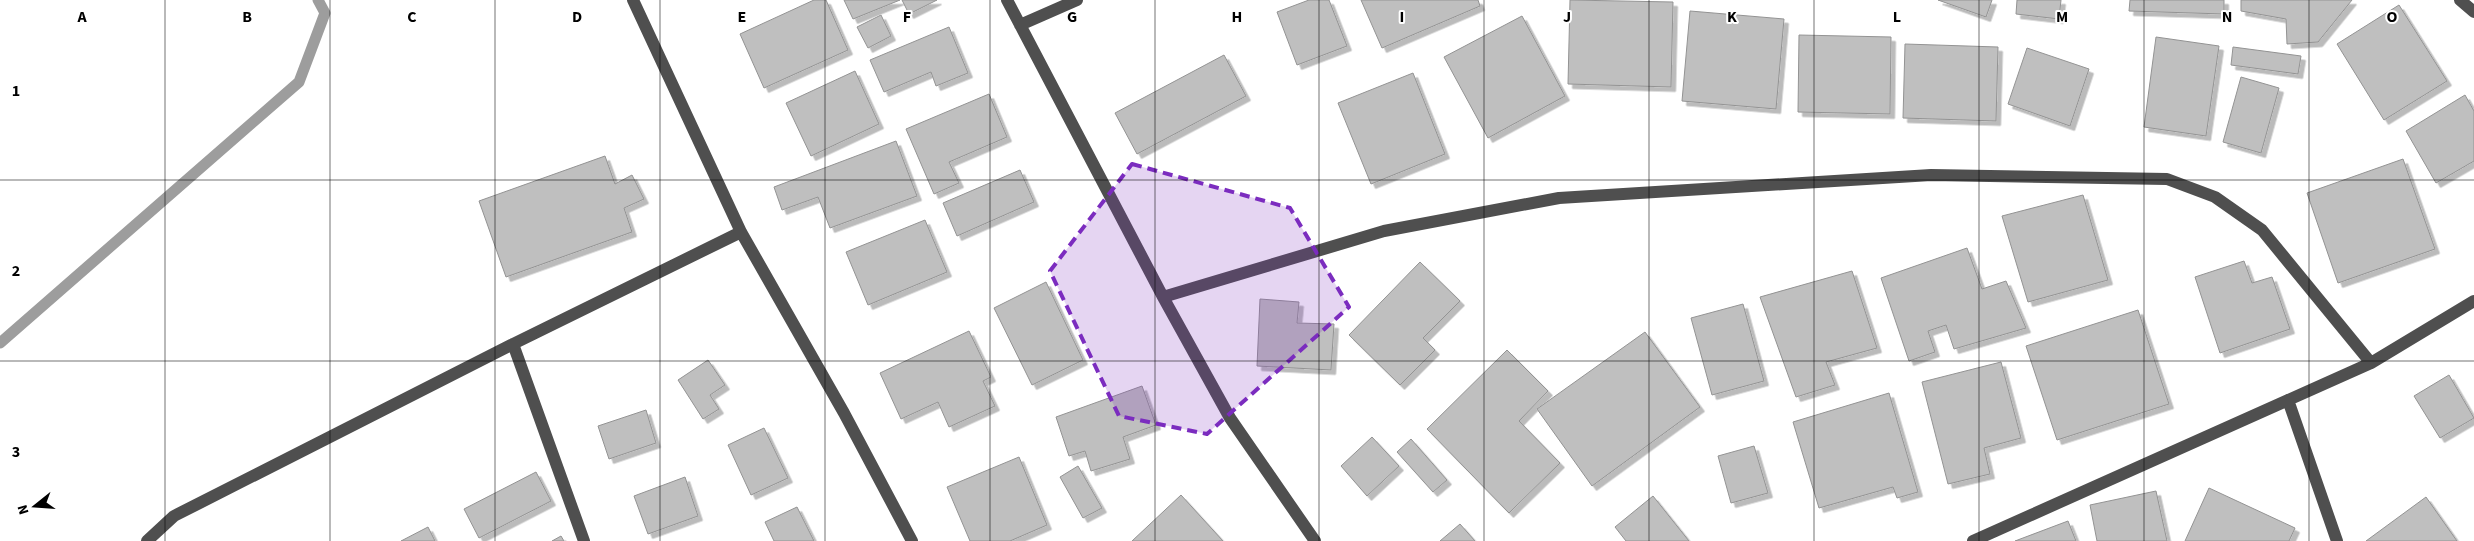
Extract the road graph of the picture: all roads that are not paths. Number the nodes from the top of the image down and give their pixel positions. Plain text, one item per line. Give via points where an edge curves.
1 (634, 0) edge
2 (1007, 0) edge
3 (1077, 0) edge
4 (2460, 0) edge
5 (2474, 12) edge
6 (1020, 25) junction
7 (741, 232) junction
8 (1163, 297) junction
9 (2474, 301) edge
10 (513, 344) junction
11 (2371, 363) junction
12 (2288, 400) junction
13 (147, 541) edge
14 (584, 541) edge
15 (912, 541) edge
16 (1315, 541) edge
17 (1973, 541) edge
18 (2337, 541) edge

1 - 7 street
2 - 6 street
3 - 6 street
4 - 5 street
6 - 8 street
7 - 10 street
7 - 15 street
8 - 11 street via 1384,231 1559,198 1931,175 2167,179 2215,197 2262,230
8 - 16 street via 1230,418
9 - 11 street
10 - 13 street via 174,516
10 - 14 street
11 - 12 street
12 - 17 street
12 - 18 street

